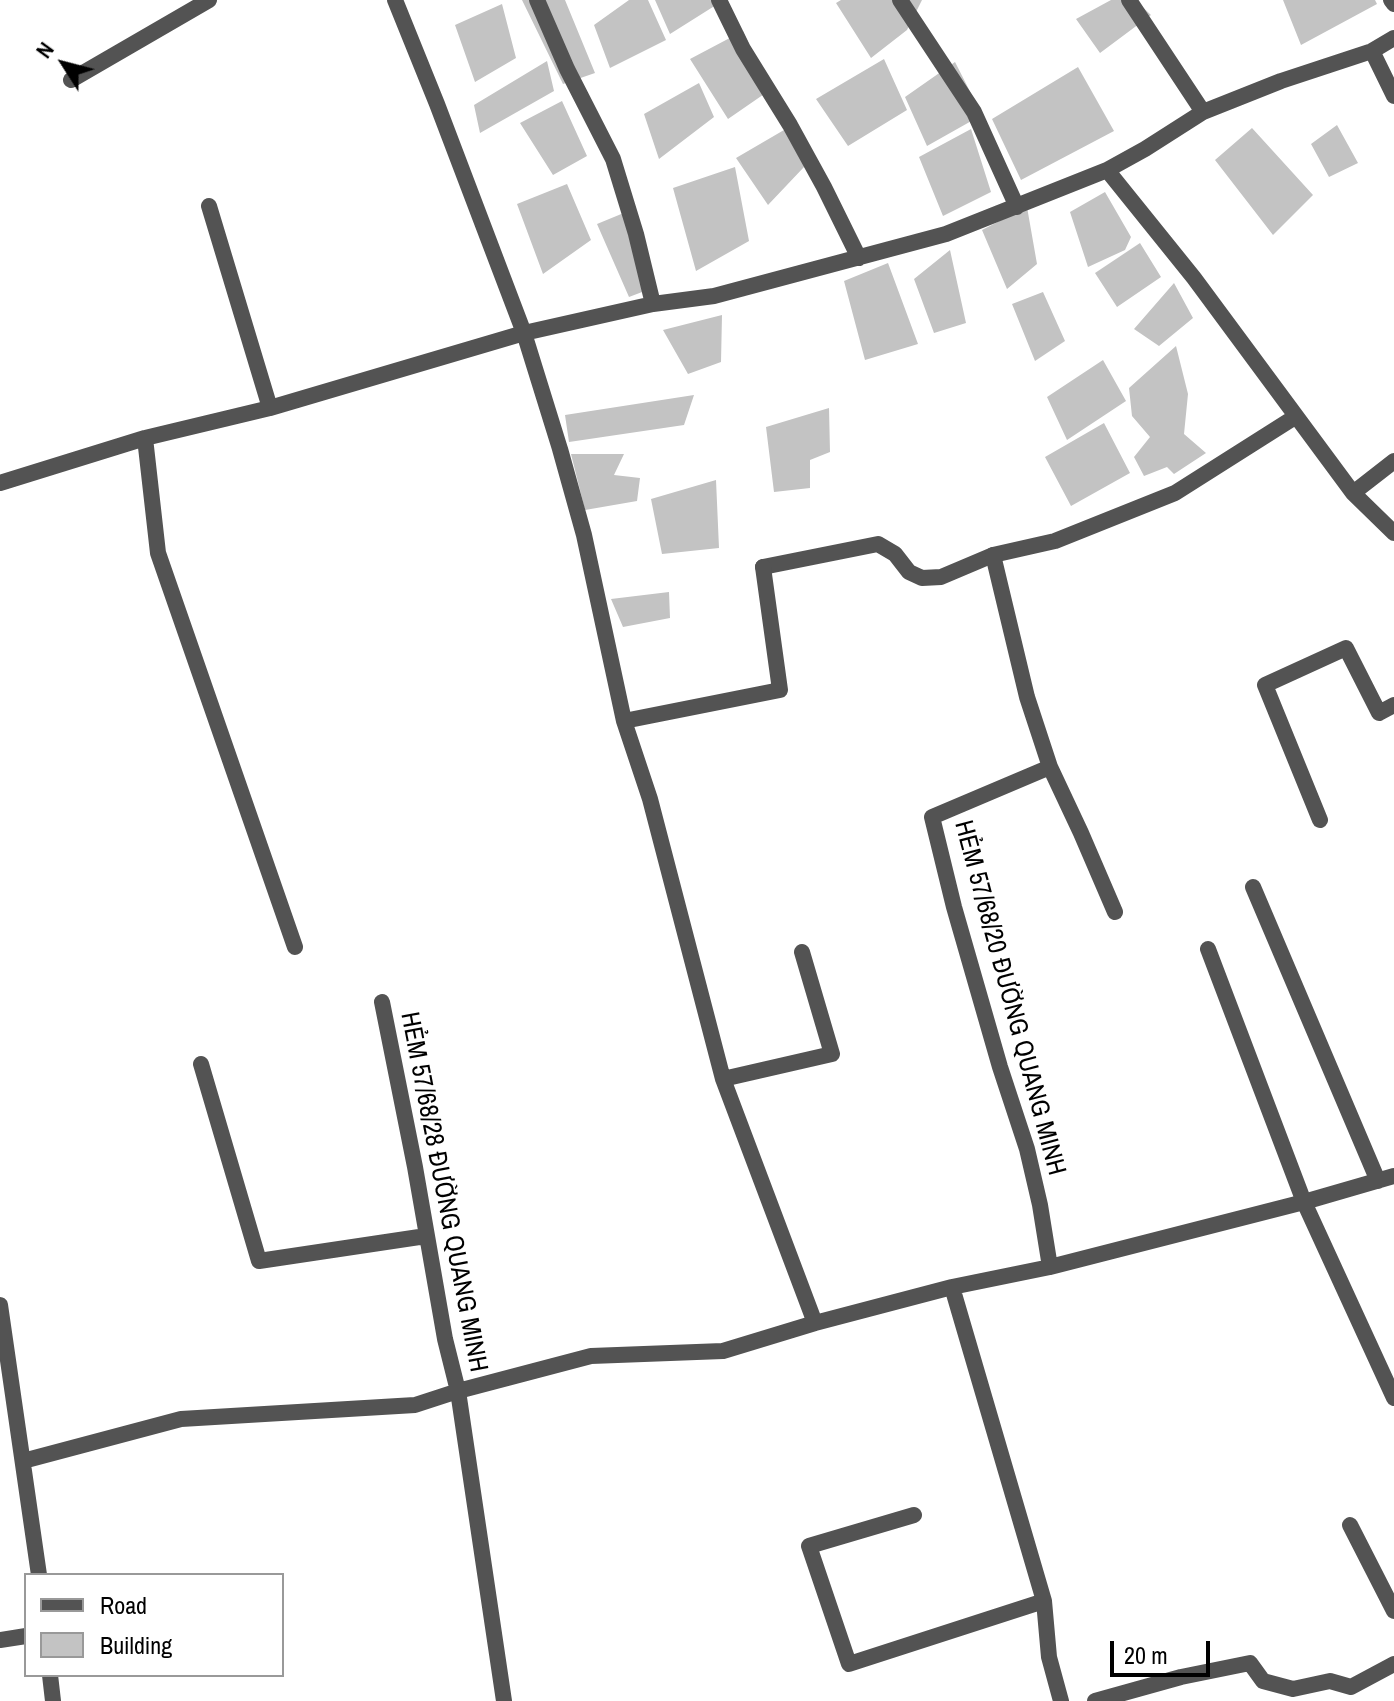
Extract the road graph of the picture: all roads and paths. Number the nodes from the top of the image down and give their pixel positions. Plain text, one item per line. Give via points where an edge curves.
1 (209, 0) edge
2 (395, 0) edge
3 (537, 0) edge
4 (719, 0) edge
5 (900, 0) edge
6 (1129, 0) edge
7 (1394, 38) edge
8 (1372, 51) junction
9 (71, 80) dead end
10 (1394, 96) edge
11 (1203, 112) junction
12 (1107, 170) junction
13 (209, 206) dead end
14 (1017, 207) junction
15 (859, 258) junction
16 (653, 304) junction
17 (524, 333) junction
18 (270, 408) junction
19 (1295, 417) junction
20 (145, 438) junction
21 (1394, 461) edge
22 (0, 483) edge
23 (1353, 493) junction
24 (1394, 533) edge
25 (993, 555) junction
26 (1394, 705) edge
27 (624, 721) junction
28 (1050, 767) junction
29 (1320, 820) dead end
30 (1253, 887) dead end
31 (1115, 912) dead end
32 (295, 947) dead end
33 (1208, 949) dead end
34 (802, 952) dead end
35 (382, 1002) dead end
36 (201, 1064) dead end
37 (723, 1079) junction
38 (1386, 1178) edge
39 (1304, 1202) junction
40 (426, 1236) junction
41 (1050, 1267) junction
42 (952, 1287) junction
43 (0, 1305) edge
44 (815, 1323) junction
45 (458, 1391) junction
46 (1394, 1398) edge
47 (23, 1461) junction
48 (914, 1515) dead end
49 (1350, 1525) dead end
50 (39, 1573) edge
51 (1044, 1601) junction
52 (1394, 1611) edge
53 (24, 1636) edge
54 (0, 1640) edge
55 (1394, 1664) edge
56 (50, 1677) edge
57 (53, 1701) edge
58 (504, 1701) edge
59 (1061, 1701) edge
60 (1095, 1701) edge

1 - 9 street
2 - 17 street
3 - 16 street via 613,159
4 - 15 street
5 - 14 street via 974,112
6 - 11 street
7 - 8 street
8 - 10 street
8 - 11 street
11 - 12 street
12 - 14 street
12 - 19 street
13 - 18 street
14 - 15 street
15 - 16 street via 714,296
16 - 17 street
17 - 18 street
17 - 27 street via 584,535
18 - 20 street
19 - 23 street
19 - 25 street via 1175,493 1055,541
20 - 22 street
20 - 32 street via 158,553
21 - 23 street
23 - 24 street
25 - 27 street via 941,577 922,578 878,544 763,567 780,690
25 - 28 street via 1027,697
26 - 29 street via 1379,713 1346,648 1265,685
27 - 37 street via 650,799
28 - 31 street
28 - 41 street, HẺM 57/68/20 ĐƯỜNG QUANG MINH via 932,817 1027,1149
30 - 38 street
33 - 39 street
34 - 37 street via 832,1054
35 - 40 street, HẺM 57/68/28 ĐƯỜNG QUANG MINH
36 - 40 street via 259,1261
37 - 44 street
38 - 39 street
39 - 41 street
39 - 46 street
40 - 45 street, HẺM 57/68/28 ĐƯỜNG QUANG MINH
41 - 42 street
42 - 44 street
42 - 51 street
43 - 47 street
44 - 45 street via 723,1351 591,1356
45 - 47 street via 415,1405 181,1419
45 - 58 street, HẺM 57/68/28 ĐƯỜNG QUANG MINH
47 - 50 street
48 - 51 street via 809,1546 849,1664
49 - 52 street
51 - 59 street via 1049,1657
53 - 54 street
55 - 60 street via 1351,1687 1330,1681 1293,1689 1263,1681 1250,1663
56 - 57 street

